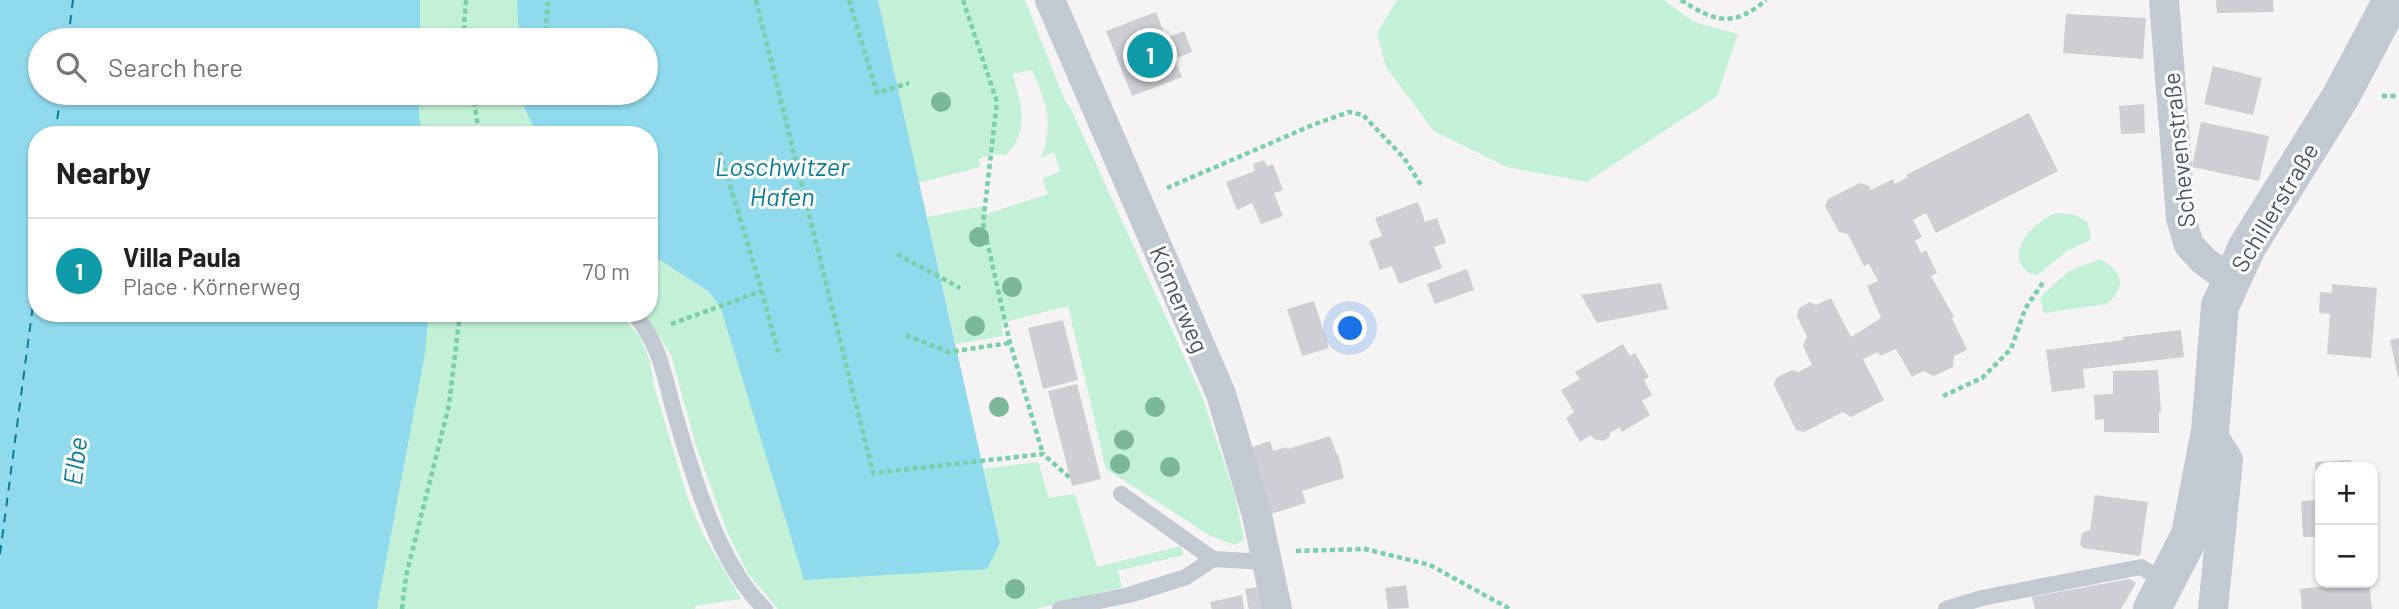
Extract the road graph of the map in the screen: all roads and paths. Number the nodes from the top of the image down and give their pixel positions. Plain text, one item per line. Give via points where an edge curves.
1 (466, 0) edge
2 (548, 0) edge
3 (756, 0) edge
4 (849, 0) edge
5 (963, 0) edge
6 (1050, 0) edge
7 (1681, 0) edge
8 (1766, 0) edge
9 (2164, 0) edge
10 (2392, 0) edge
11 (464, 28) edge
12 (546, 28) edge
13 (909, 83) dead end
14 (475, 105) edge
15 (478, 126) edge
16 (720, 152) dead end
17 (1422, 185) dead end
18 (1137, 200) junction
19 (897, 254) dead end
20 (2230, 280) junction
21 (2045, 281) dead end
22 (960, 288) dead end
23 (762, 291) junction
24 (459, 322) edge
25 (640, 322) edge
26 (649, 333) junction
27 (906, 335) dead end
28 (1010, 343) junction
29 (779, 356) dead end
30 (1943, 396) dead end
31 (2210, 431) junction
32 (1043, 454) junction
33 (1070, 478) dead end
34 (1121, 494) dead end
35 (1265, 557) junction
36 (1213, 559) junction
37 (2159, 596) edge
38 (402, 609) edge
39 (765, 609) edge
40 (1060, 609) edge
41 (1277, 609) edge
42 (1510, 609) edge
43 (1946, 609) edge
44 (2213, 609) edge

1 - 11 path
2 - 12 path
3 - 32 path via 873,472
4 - 13 path via 877,93
5 - 28 path via 997,102 983,223
6 - 18 street, Körnerweg
7 - 8 path via 1724,20 1744,17
9 - 20 street, Schevenstraße via 2181,218 2189,245
10 - 20 street, Schillerstraße via 2341,96
14 - 15 path
16 - 23 path
17 - 18 path via 1404,158 1363,115 1349,112
18 - 35 street, Körnerweg via 1221,394
19 - 22 path
20 - 31 street, Schillerstraße via 2220,306
21 - 30 path via 2025,309 2011,349 1982,378
23 - 26 path
23 - 29 path
24 - 38 path via 450,405 406,576
25 - 26 lane
26 - 39 lane via 661,358 685,449 714,532 753,598
27 - 28 path via 948,352
28 - 32 path
31 - 37 street, Schillerstraße via 2190,535
31 - 44 street via 2228,460
32 - 33 path
34 - 36 lane
35 - 36 lane
35 - 41 street, Körnerweg
35 - 42 path via 1365,549 1430,565
36 - 40 lane via 1186,578
37 - 43 lane via 2141,567

